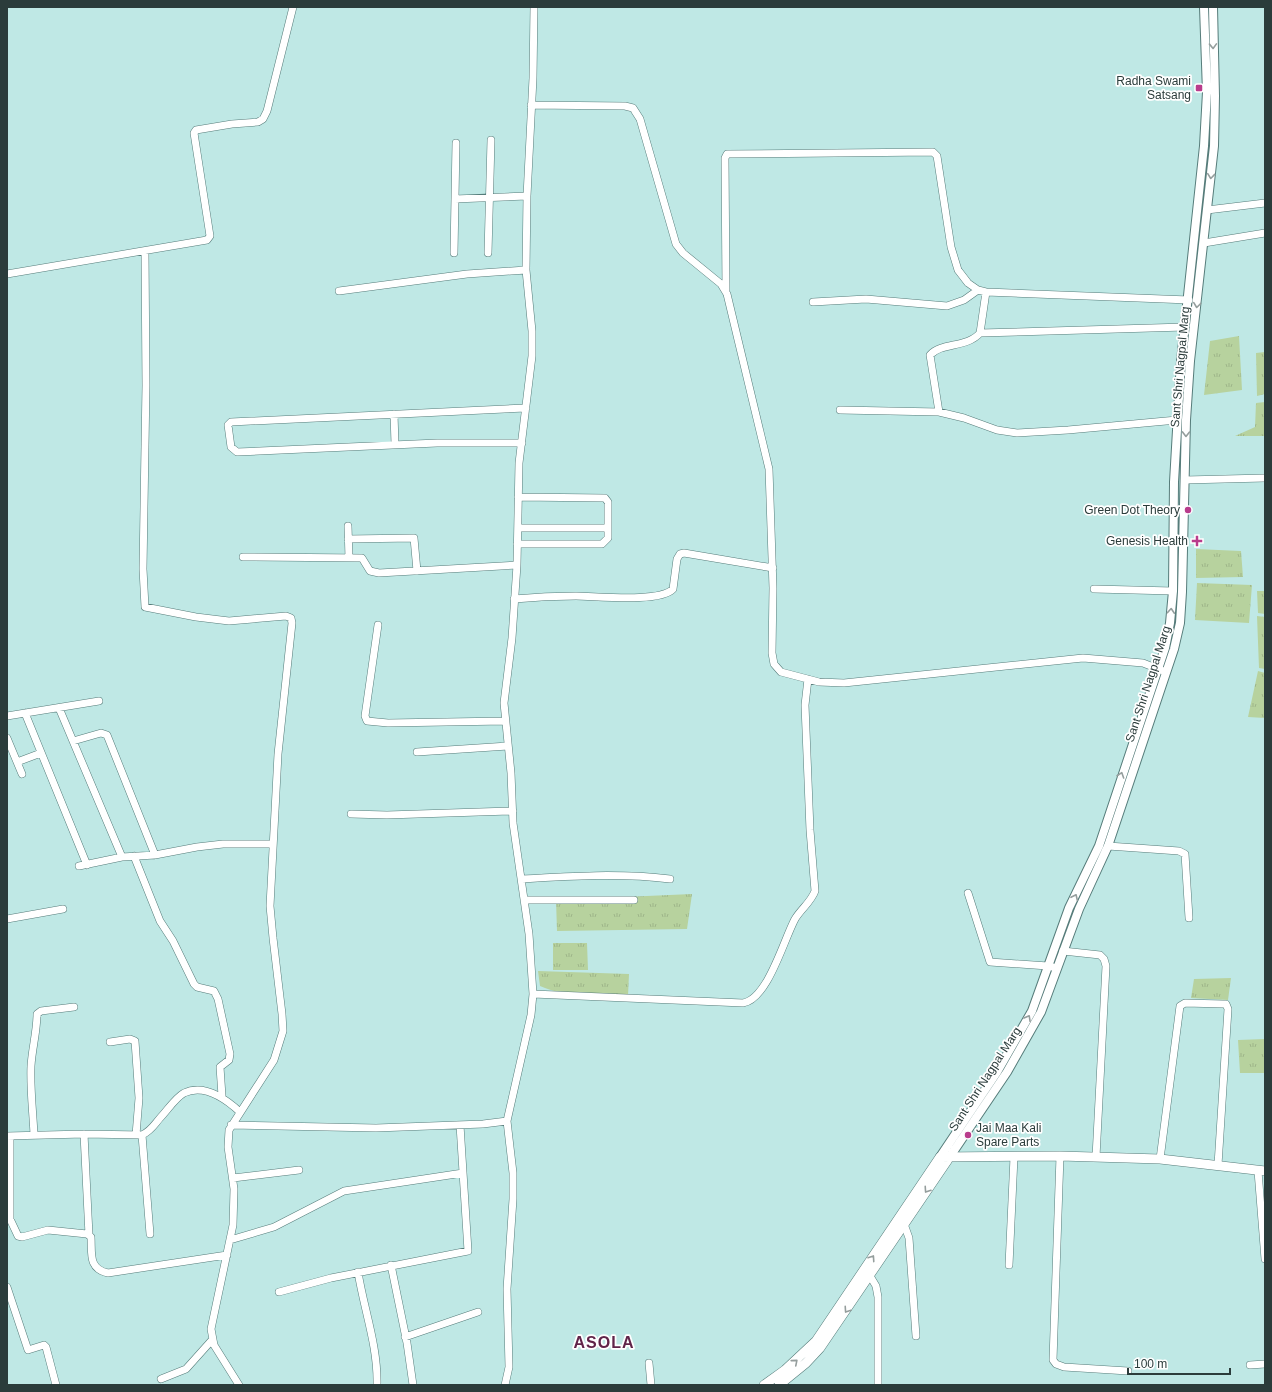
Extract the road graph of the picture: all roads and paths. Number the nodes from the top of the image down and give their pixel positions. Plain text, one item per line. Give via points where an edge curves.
1 (293, 7) edge
2 (534, 7) edge
3 (1204, 7) edge
4 (1213, 7) edge
5 (531, 105) junction
6 (491, 140) dead end
7 (456, 143) dead end
8 (527, 196) junction
9 (489, 198) junction
10 (455, 199) junction
11 (1265, 203) edge
12 (1208, 210) junction
13 (1265, 233) edge
14 (1204, 243) junction
15 (145, 251) junction
16 (454, 253) dead end
17 (488, 253) dead end
18 (526, 270) junction
19 (7, 274) edge
20 (726, 290) junction
21 (978, 290) junction
22 (340, 291) dead end
23 (986, 292) junction
24 (1188, 300) junction
25 (813, 302) dead end
26 (1185, 327) junction
27 (980, 333) junction
28 (526, 408) junction
29 (840, 410) dead end
30 (939, 412) junction
31 (394, 414) junction
32 (1177, 420) junction
33 (522, 443) junction
34 (395, 444) junction
35 (1265, 478) edge
36 (1185, 484) junction
37 (1174, 487) junction
38 (518, 497) junction
39 (348, 526) dead end
40 (518, 528) junction
41 (608, 528) junction
42 (348, 539) junction
43 (517, 544) junction
44 (243, 557) dead end
45 (349, 558) junction
46 (517, 565) junction
47 (773, 568) junction
48 (417, 571) junction
49 (1094, 589) dead end
50 (1172, 591) junction
51 (514, 598) junction
52 (378, 625) dead end
53 (1158, 668) junction
54 (1166, 672) junction
55 (808, 680) junction
56 (99, 701) dead end
57 (59, 708) junction
58 (25, 713) junction
59 (7, 716) edge
60 (505, 721) junction
61 (7, 738) edge
62 (73, 741) junction
63 (508, 746) junction
64 (417, 752) dead end
65 (41, 753) junction
66 (17, 762) junction
67 (22, 774) dead end
68 (512, 811) junction
69 (351, 814) dead end
70 (272, 844) junction
71 (1108, 846) junction
72 (155, 855) junction
73 (134, 856) junction
74 (122, 857) junction
75 (87, 865) junction
76 (79, 866) dead end
77 (522, 879) junction
78 (670, 879) dead end
79 (968, 893) dead end
80 (525, 900) junction
81 (634, 900) dead end
82 (63, 909) dead end
83 (1189, 918) dead end
84 (7, 919) edge
85 (1063, 951) junction
86 (1048, 966) junction
87 (1057, 968) junction
88 (533, 994) junction
89 (74, 1007) dead end
90 (110, 1042) dead end
91 (222, 1096) junction
92 (240, 1112) junction
93 (507, 1121) junction
94 (231, 1125) junction
95 (460, 1125) junction
96 (84, 1134) junction
97 (34, 1135) junction
98 (139, 1135) junction
99 (9, 1136) edge
100 (1060, 1156) junction
101 (944, 1157) junction
102 (1014, 1157) junction
103 (1096, 1157) junction
104 (1160, 1159) junction
105 (1218, 1165) junction
106 (299, 1170) dead end
107 (1262, 1171) edge
108 (463, 1173) junction
109 (233, 1178) junction
110 (904, 1224) junction
111 (150, 1234) dead end
112 (89, 1235) junction
113 (230, 1240) junction
114 (227, 1255) junction
115 (1265, 1259) edge
116 (1010, 1265) dead end
117 (391, 1266) junction
118 (358, 1272) junction
119 (870, 1276) junction
120 (7, 1287) edge
121 (278, 1292) dead end
122 (478, 1312) dead end
123 (916, 1336) dead end
124 (406, 1337) junction
125 (212, 1340) junction
126 (649, 1363) dead end
127 (1265, 1364) edge
128 (1250, 1365) dead end
129 (1128, 1371) dead end
130 (161, 1379) dead end
131 (56, 1385) edge
132 (239, 1385) edge
133 (377, 1385) edge
134 (413, 1385) edge
135 (504, 1385) edge
136 (652, 1385) edge
137 (764, 1385) edge
138 (779, 1385) edge
139 (878, 1385) edge

1 - 15 street via 263,119 258,122 196,130 194,133 209,238 205,241
2 - 5 street
3 - 24 street, Sant Shri Nagpal Marg via 1207,92
4 -> 12 street, Sant Shri Nagpal Marg via 1214,139
5 - 8 street
5 - 20 street via 633,108 640,119 676,244
6 - 9 street
7 - 10 street
8 - 9 street
8 - 18 street
9 - 10 street
9 - 17 street
10 - 16 street
11 - 12 street
12 - 14 street, Sant Shri Nagpal Marg
13 - 14 street
14 -> 36 street, Sant Shri Nagpal Marg via 1190,361
15 - 19 street
15 - 70 street via 145,607 211,619 241,620 286,616 292,620 278,754
18 - 22 street via 467,274
18 - 28 street via 532,344
20 - 21 street via 727,154 933,152 937,156 951,247 958,270 963,278
20 - 47 street via 769,470
21 - 23 street
21 - 25 street via 964,300 947,306 866,299
23 - 24 street
23 - 27 street
24 - 26 street, Sant Shri Nagpal Marg
26 - 27 street
26 - 32 street, Sant Shri Nagpal Marg
27 - 30 street via 968,342 938,350 930,356
28 - 31 street
28 - 33 street
29 - 30 street
30 - 32 street via 997,430 1017,432
31 - 34 street
31 - 34 street via 231,422 228,425 231,447 237,452
32 - 37 street, Sant Shri Nagpal Marg
33 - 34 street
33 - 38 street
35 - 36 street
36 - 37 street
36 - 54 street, Sant Shri Nagpal Marg via 1180,623
37 - 50 street, Sant Shri Nagpal Marg
38 - 40 street
38 - 41 street via 605,498
39 - 42 street
40 - 41 street
40 - 43 street
41 - 43 street via 608,538 602,544
42 - 45 street
42 - 48 street via 414,538
43 - 46 street
44 - 45 street
45 - 48 street via 362,558 367,569 372,572
46 - 48 street
46 - 51 street
47 - 51 street via 684,552 677,559 673,589 666,594 620,598
47 - 55 street via 774,664 781,672
49 - 50 street
53 -> 50 street, Sant Shri Nagpal Marg via 1170,623
51 - 60 street via 505,693
52 - 60 street via 366,721
53 - 54 street
53 - 55 street via 1131,661 1083,658 868,682
86 -> 53 street, Sant Shri Nagpal Marg via 1069,908 1099,846
54 - 71 street, Sant Shri Nagpal Marg
55 - 88 street via 805,705 815,891 796,917 770,976 756,997 743,1003
56 - 57 street
57 - 58 street
57 - 62 street
58 - 59 street
58 - 65 street
60 - 63 street
61 - 66 street
62 - 72 street via 102,733 107,735
62 - 74 street
63 - 64 street
63 - 68 street
65 - 66 street
65 - 75 street
66 - 67 street
68 - 69 street
68 - 77 street
70 - 72 street via 203,846
70 - 92 street via 270,914 283,1031 274,1060
71 - 83 street via 1179,851 1185,854
71 - 85 street, Sant Shri Nagpal Marg via 1078,909
72 - 73 street
73 - 74 street
73 - 91 street via 160,921 174,941 194,984 214,992 218,999 230,1054 229,1060 220,1067
74 - 75 street
75 - 76 street
77 - 78 street via 567,876
77 - 80 street
79 - 86 street via 990,962
80 - 81 street
80 - 88 street
82 - 84 street
85 - 87 street, Sant Shri Nagpal Marg
85 - 103 street via 1100,955 1106,966
86 - 87 street
101 -> 86 street, Sant Shri Nagpal Marg via 1032,1011
87 - 101 street, Sant Shri Nagpal Marg via 1041,1012 1007,1072
88 - 93 street via 531,1015
89 - 97 street via 41,1011 37,1014 31,1068
90 - 98 street via 130,1039 135,1041
91 - 92 street
91 - 98 street via 206,1091 186,1093 150,1131
92 - 94 street
93 - 95 street
93 - 135 street via 513,1199 507,1289 509,1368
94 - 95 street via 376,1128
94 - 109 street via 228,1147
95 - 108 street
96 - 97 street
96 - 98 street
96 - 112 street
97 - 99 street
98 - 111 street
99 - 112 street via 10,1219 18,1236 52,1230
100 - 102 main road
100 - 103 main road
100 - 129 street via 1053,1360 1064,1367
101 - 102 main road
101 -> 110 main road, Sant Shri Nagpal Marg
137 -> 101 main road, Sant Shri Nagpal Marg via 785,1370 816,1341
102 - 116 street
103 - 104 main road
104 - 105 main road
104 - 105 street via 1180,1005 1226,1004 1228,1009
105 - 107 main road
106 - 109 street
107 - 115 street
108 - 113 street via 344,1191 274,1227
108 - 117 street via 468,1251
109 - 113 street via 233,1225
110 - 119 main road, Sant Shri Nagpal Marg
110 - 123 street via 909,1238
112 - 114 street via 93,1265 108,1273
113 - 114 street
114 - 125 street via 213,1318
117 - 118 street
117 - 124 street
118 - 121 street
118 - 133 street via 372,1337
119 -> 138 main road, Sant Shri Nagpal Marg via 820,1348
119 - 139 street via 876,1286 878,1297
120 - 131 street via 28,1349 30,1351 46,1347
122 - 124 street
124 - 134 street
125 - 130 street via 186,1369
125 - 132 street
126 - 136 street
127 - 128 street

